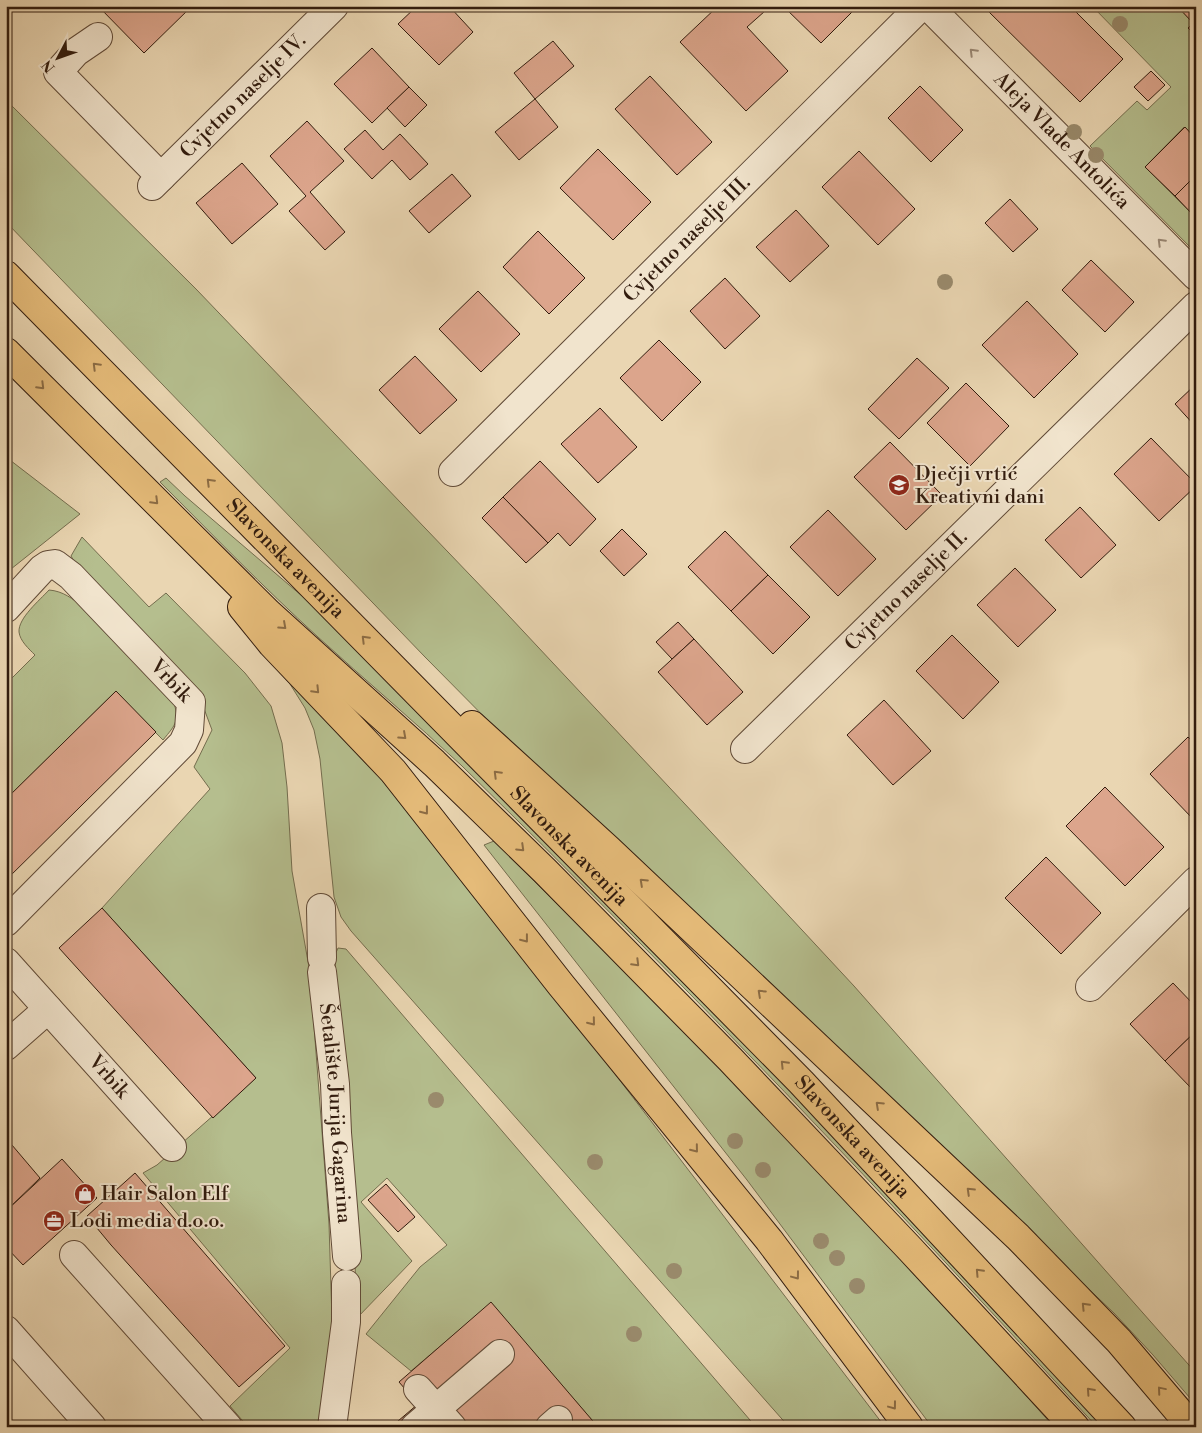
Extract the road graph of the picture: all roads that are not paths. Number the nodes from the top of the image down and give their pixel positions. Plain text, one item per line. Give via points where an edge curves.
1 (334, 6) edge
2 (921, 6) edge
3 (928, 6) edge
4 (98, 37) dead end
5 (6, 275) edge
6 (1196, 276) edge
7 (1196, 306) edge
8 (6, 352) edge
9 (453, 472) dead end
10 (198, 543) junction
11 (6, 608) edge
12 (399, 674) junction
13 (745, 749) dead end
14 (1196, 881) edge
15 (321, 908) dead end
16 (6, 922) edge
17 (6, 962) edge
18 (1090, 987) dead end
19 (48, 1009) junction
20 (6, 1046) edge
21 (172, 1147) dead end
22 (74, 1254) dead end
23 (9, 1338) edge
24 (500, 1354) dead end
25 (418, 1389) dead end
26 (444, 1418) edge
27 (92, 1427) edge
28 (228, 1427) edge
29 (332, 1427) edge
30 (415, 1427) edge
31 (909, 1427) edge
32 (1075, 1427) edge
33 (1122, 1427) edge
34 (1192, 1427) edge

1 - 4 street, Cvjetno naselje IV. via 157,182 58,72 76,52
2 - 9 street, Cvjetno naselje III.
6 -> 3 street, Aleja Vlade Antolića
12 -> 5 main road, Slavonska avenija
7 - 13 street, Cvjetno naselje II.
8 -> 10 main road, Slavonska avenija
10 -> 31 main road via 272,644 393,771 768,1240
10 -> 32 main road, Slavonska avenija via 268,613 434,764 552,878 743,1073
11 - 16 street, Vrbik via 42,569 55,564 71,576 191,702 189,730 183,743
33 -> 12 main road, Slavonska avenija via 802,1082
34 -> 12 main road via 1120,1341 915,1138 504,753 436,697
14 - 18 street
15 - 29 street, Šetalište Jurija Gagarina via 322,965 335,1084 346,1270 346,1322
17 - 19 street, Vrbik
19 - 20 street
19 - 21 street, Vrbik
22 - 28 street
23 - 27 street
24 - 26 street
25 - 26 street
26 - 30 street

